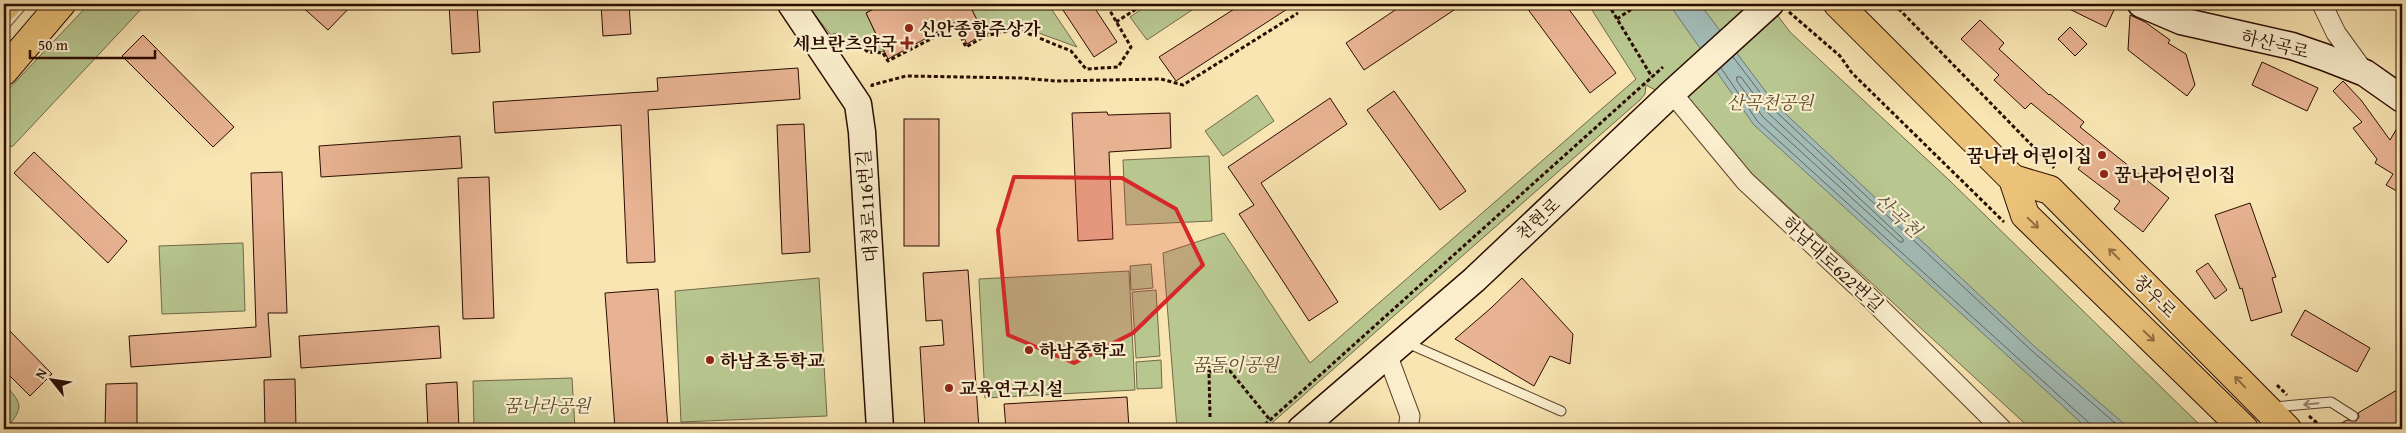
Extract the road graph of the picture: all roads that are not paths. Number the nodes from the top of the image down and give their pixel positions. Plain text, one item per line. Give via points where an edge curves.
1 (7, 4) edge
2 (23, 4) edge
3 (61, 4) edge
4 (791, 4) edge
5 (1838, 4) edge
6 (2141, 4) edge
7 (2322, 4) edge
8 (4, 7) edge
9 (1779, 7) edge
10 (2332, 23) junction
11 (4, 26) edge
12 (2303, 50) junction
13 (4, 71) edge
14 (2365, 73) junction
15 (1662, 85) junction
16 (2402, 99) edge
17 (2013, 179) junction
18 (1395, 347) junction
19 (2265, 407) junction
20 (1561, 411) dead end
21 (2353, 416) dead end
22 (880, 429) edge
23 (1301, 429) edge
24 (1408, 429) edge
25 (2002, 429) edge
26 (2244, 429) edge
27 (2287, 429) edge

1 - 8 main road
2 - 11 lane
3 - 13 main road
4 - 22 main road, 대청로116번길 via 858,104
5 - 17 main road, 창우로
6 - 12 main road, 하산곡로 via 2181,21
7 - 10 street
9 - 15 main road, 천현로
10 - 12 street via 2324,42
10 - 14 street
12 - 14 main road, 하산곡로
14 - 16 main road, 하산곡로
15 - 18 main road, 천현로 via 1474,280
15 - 25 street, 하남대로622번길 via 1745,181 1870,298
19 -> 17 main road, 창우로 via 2050,190
17 -> 26 main road, 창우로 via 2025,215
18 - 20 lane
18 - 23 main road, 천현로
18 - 24 street via 1410,416
21 -> 19 lane via 2331,402
19 - 27 main road, 창우로

